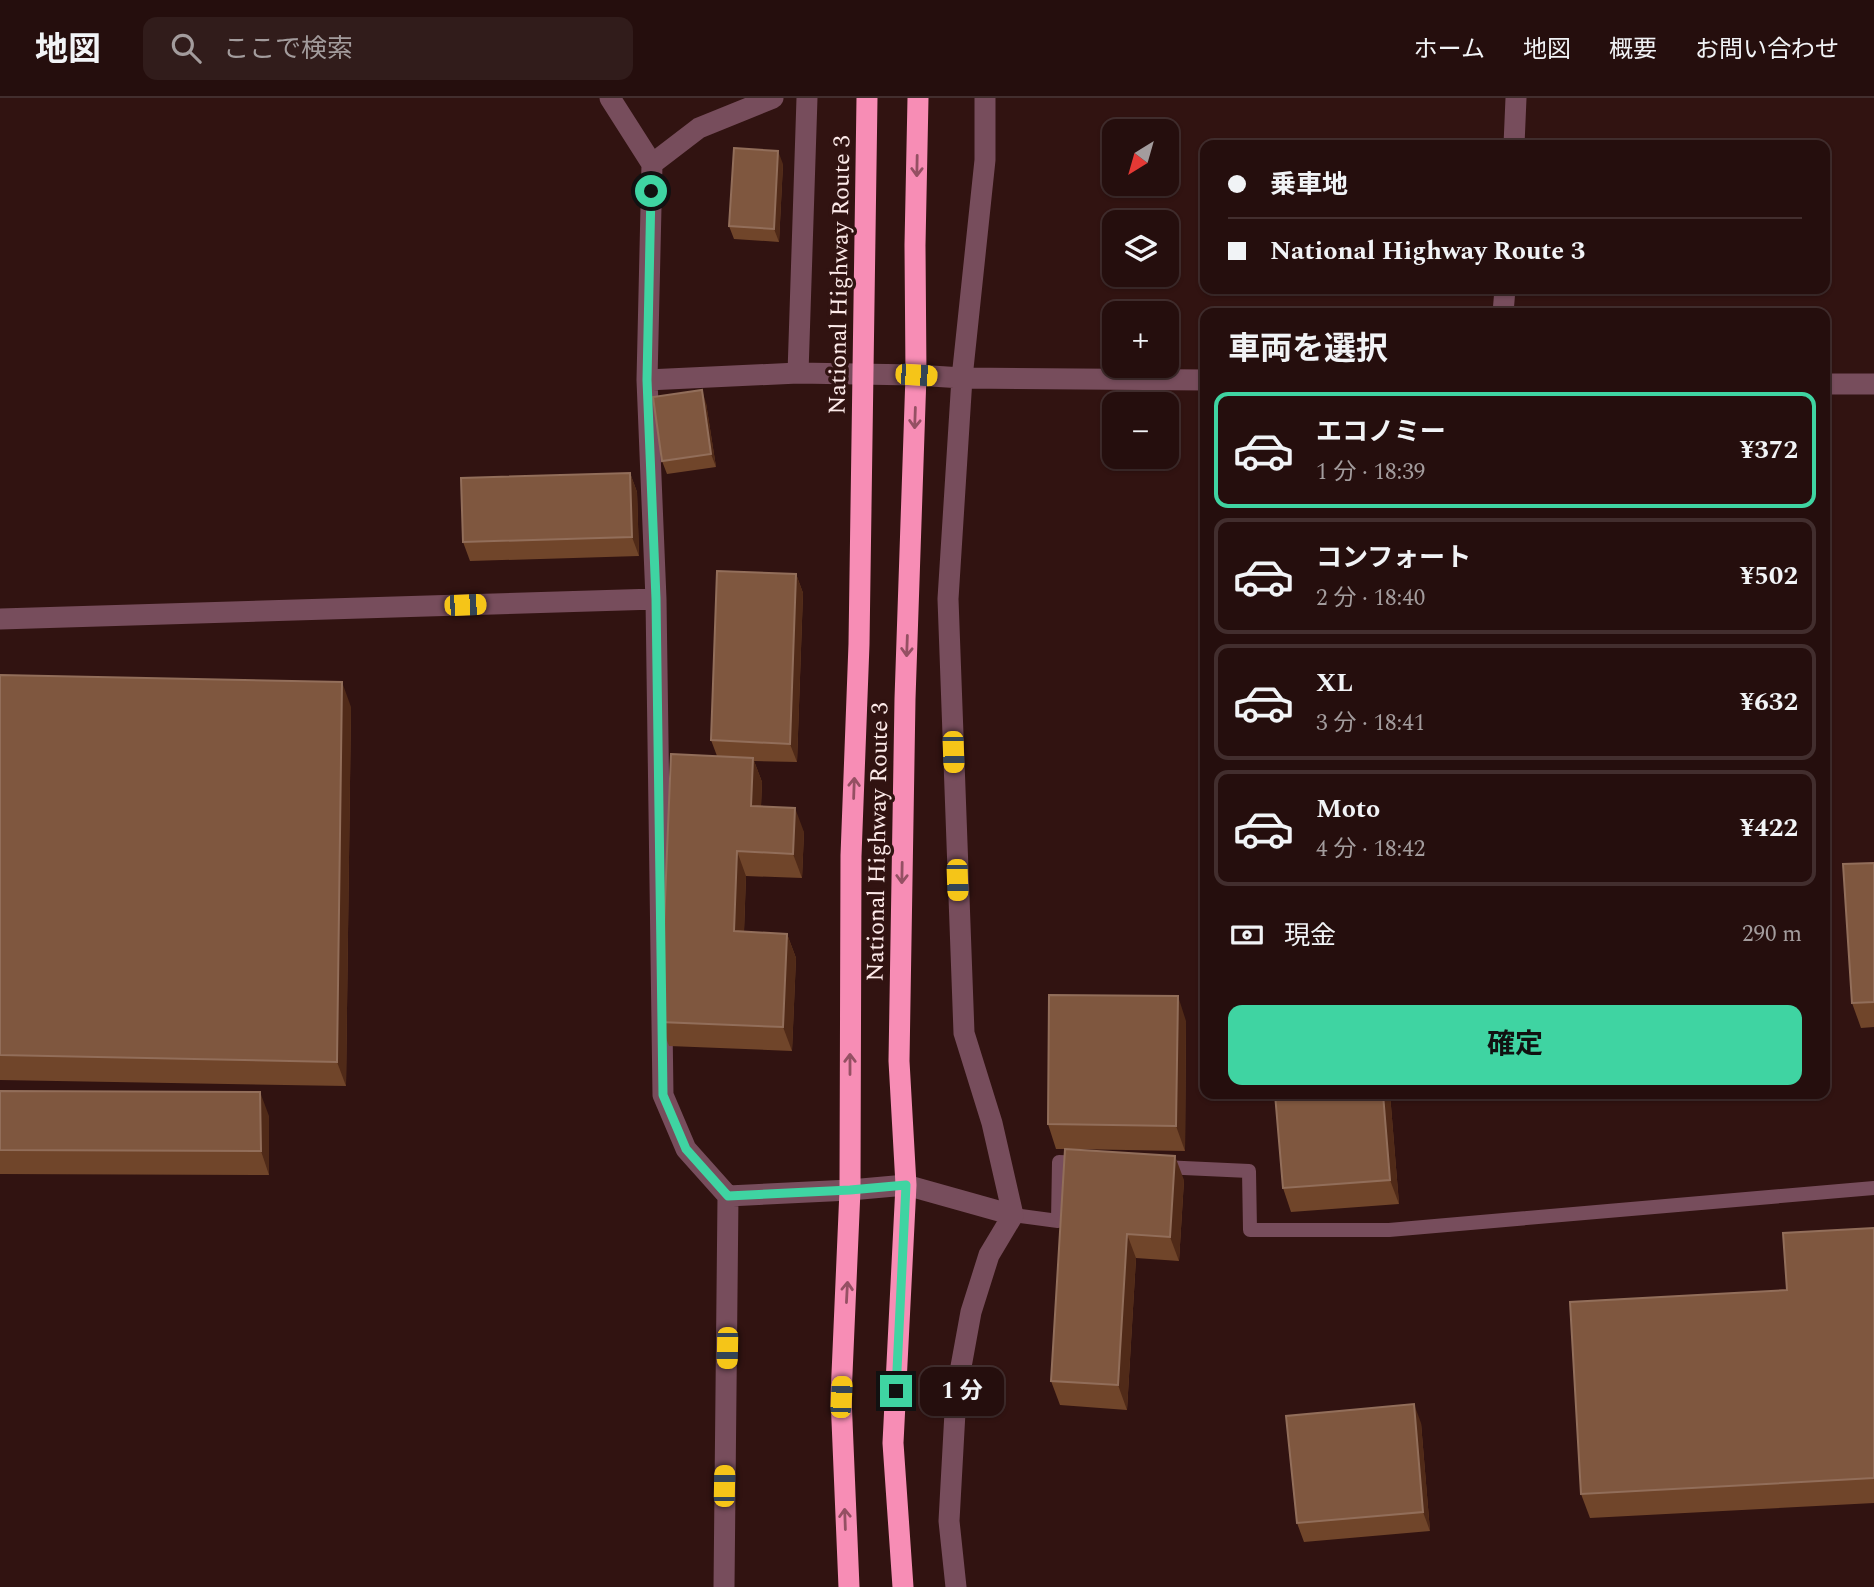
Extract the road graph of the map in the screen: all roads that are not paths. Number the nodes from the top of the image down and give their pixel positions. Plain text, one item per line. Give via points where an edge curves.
1 (610, 98) edge
2 (774, 98) edge
3 (807, 98) edge
4 (867, 98) edge
5 (918, 98) edge
6 (985, 98) edge
7 (1516, 98) edge
8 (1514, 140) edge
9 (652, 164) junction
10 (798, 373) junction
11 (864, 375) junction
12 (916, 375) junction
13 (962, 378) junction
14 (647, 380) junction
15 (1200, 380) edge
16 (1830, 384) edge
17 (1874, 384) edge
18 (656, 599) junction
19 (0, 619) edge
20 (1100, 1164) edge
21 (1154, 1166) edge
22 (906, 1185) junction
23 (1874, 1188) edge
24 (850, 1190) junction
25 (728, 1196) junction
26 (1013, 1215) junction
27 (724, 1587) edge
28 (849, 1587) edge
29 (903, 1587) edge
30 (956, 1587) edge

1 - 9 street
2 - 9 street via 699,128
3 - 10 street
4 - 11 highway, National Highway Route 3
5 -> 12 highway, National Highway Route 3
6 - 13 street via 985,160
7 - 8 street
9 - 14 street
10 - 11 street
10 - 14 street
11 - 12 street
24 -> 11 highway, National Highway Route 3 via 851,856
12 - 13 street
12 -> 22 highway, National Highway Route 3 via 899,1061
13 - 15 street
13 - 26 street via 948,599 964,1033 992,1123
14 - 18 street
16 - 17 street
18 - 19 street
18 - 25 street via 663,1095 686,1149
20 - 26 lane via 1059,1162 1058,1221
21 - 23 lane via 1249,1171 1251,1230 1389,1230
22 - 24 street
22 - 26 street
22 - 29 highway, National Highway Route 3 via 893,1443
24 - 25 street
28 -> 24 highway, National Highway Route 3 via 841,1397
25 - 27 street
26 - 30 street via 989,1255 971,1312 956,1394 949,1521

